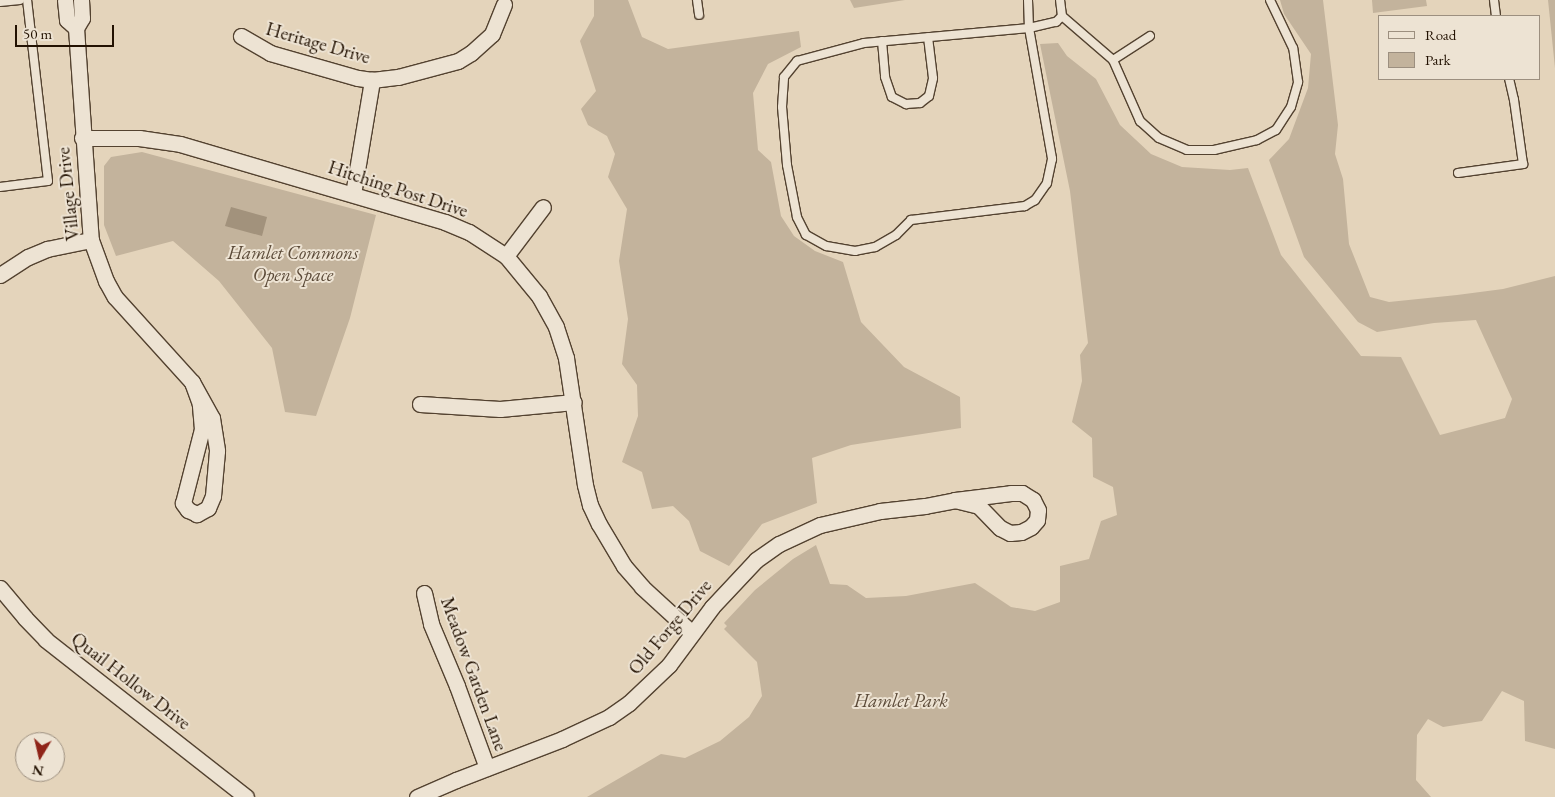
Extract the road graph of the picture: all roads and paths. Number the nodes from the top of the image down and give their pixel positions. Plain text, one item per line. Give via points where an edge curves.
1 (20, 0) edge
2 (27, 0) edge
3 (66, 0) edge
4 (81, 0) edge
5 (697, 0) edge
6 (1028, 0) edge
7 (1060, 0) edge
8 (1270, 0) edge
9 (1494, 0) edge
10 (0, 2) edge
11 (504, 4) dead end
12 (699, 14) dead end
13 (1496, 15) edge
14 (1062, 16) junction
15 (76, 28) junction
16 (1029, 28) junction
17 (241, 36) dead end
18 (1150, 36) dead end
19 (928, 37) junction
20 (882, 41) junction
21 (1112, 60) junction
22 (372, 80) junction
23 (1509, 80) edge
24 (82, 138) junction
25 (1458, 173) dead end
26 (0, 187) edge
27 (353, 194) junction
28 (543, 207) dead end
29 (91, 240) junction
30 (506, 256) junction
31 (0, 275) edge
32 (192, 382) junction
33 (574, 402) junction
34 (420, 404) dead end
35 (955, 500) junction
36 (0, 588) edge
37 (424, 593) dead end
38 (692, 634) junction
39 (487, 768) junction
40 (246, 797) edge
41 (417, 797) edge

1 - 10 lane
2 - 26 lane via 48,182
3 - 15 street, Village Drive via 67,20
4 - 15 street, Village Drive via 82,18
5 - 12 lane
6 - 16 lane
7 - 14 lane
8 - 21 lane via 1294,48 1298,82 1291,107 1276,130 1257,140 1214,150 1187,150 1159,138 1140,121
9 - 13 lane
11 - 22 street, Heritage Drive via 492,34 472,53 420,73
14 - 16 lane via 1056,22
14 - 21 lane
15 - 24 street, Village Drive
16 - 19 lane
16 - 20 lane via 1052,159 1047,183 1035,200 1025,206 911,220 896,235 875,247 855,251 826,246 806,235 796,217 787,166 782,107 784,78 797,61
17 - 22 street, Heritage Drive via 270,54
18 - 21 lane
19 - 20 lane
19 - 20 lane via 933,78 929,96 920,103 906,104 892,97
22 - 27 street
23 - 25 lane via 1523,164
24 - 27 street, Hitching Post Drive via 139,138 180,144
24 - 29 street, Village Drive
27 - 30 street, Hitching Post Drive via 445,222 469,232
28 - 30 street
29 - 31 street via 28,257
29 - 32 street, Village Drive via 115,297
30 - 33 street, Hitching Post Drive via 550,312 566,358
32 - 32 street, Village Drive via 200,404 202,429 184,503 188,510 197,514 205,511 211,502 217,451 212,418
33 - 34 street via 500,409
33 - 38 street, Hitching Post Drive via 585,486 602,532 642,587
35 - 35 street, Old Forge Drive via 1022,493 1033,500 1038,510 1037,520 1021,532 1010,533 1000,528 979,506
35 - 38 street, Old Forge Drive via 880,511 820,525 779,544 756,560 712,607
36 - 40 street, Quail Hollow Drive via 46,640
37 - 39 street, Meadow Garden Lane via 431,624 458,686
38 - 39 street, Old Forge Drive via 668,665 630,703 609,717
39 - 41 street, Old Forge Drive

